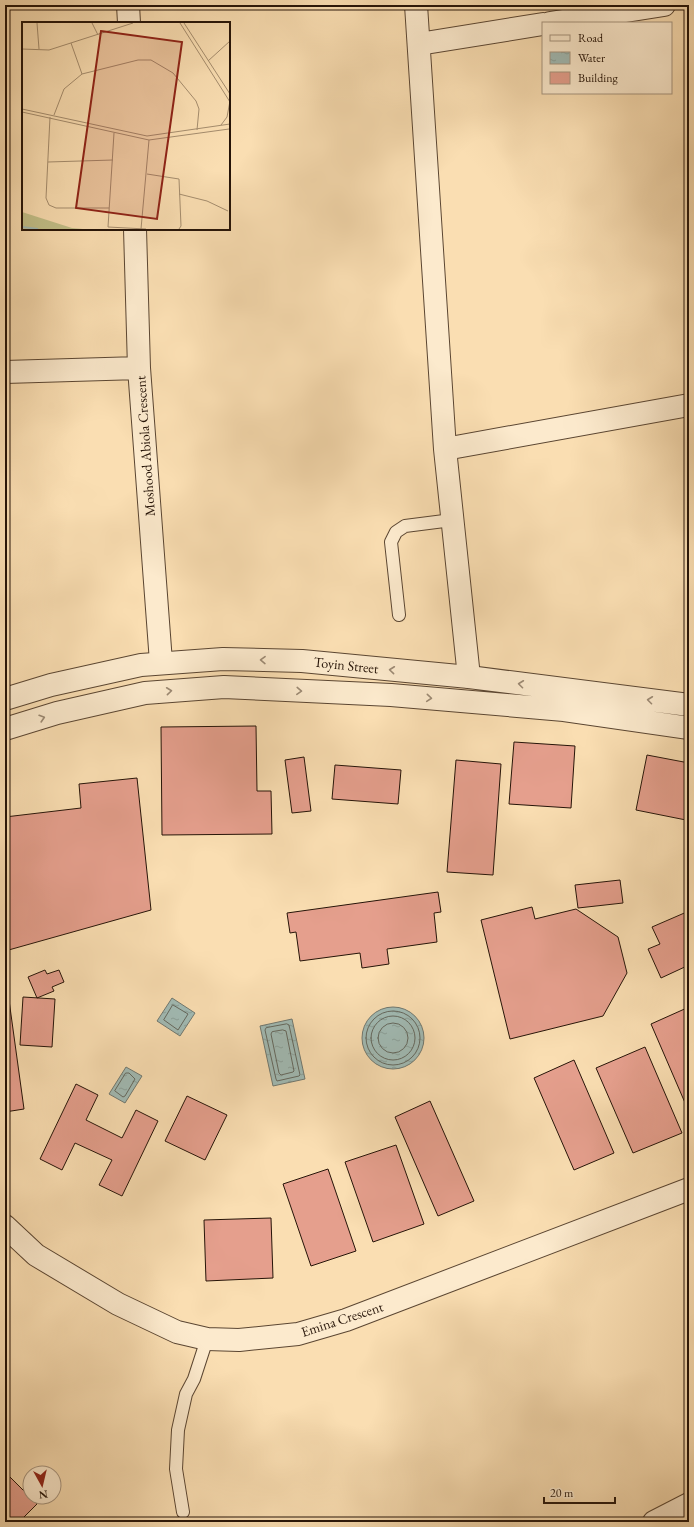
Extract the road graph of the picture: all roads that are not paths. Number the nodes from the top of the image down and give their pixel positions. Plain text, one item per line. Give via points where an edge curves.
1 (128, 5) edge
2 (416, 5) edge
3 (664, 5) edge
4 (129, 22) edge
5 (556, 22) edge
6 (542, 24) edge
7 (418, 44) junction
8 (135, 230) edge
9 (139, 368) junction
10 (5, 372) edge
11 (689, 406) edge
12 (445, 449) junction
13 (452, 520) junction
14 (399, 615) dead end
15 (161, 662) junction
16 (469, 677) junction
17 (5, 699) edge
18 (689, 705) edge
19 (689, 728) edge
20 (5, 729) edge
21 (689, 1189) edge
22 (5, 1226) edge
23 (207, 1339) junction
24 (689, 1504) edge
25 (183, 1512) dead end
26 (654, 1522) edge

1 - 4 street
2 - 7 street
3 - 5 street
6 - 7 street
7 - 12 street
8 - 9 street, Moshood Abiola Crescent
9 - 10 street
9 - 15 street, Moshood Abiola Crescent
11 - 12 street
12 - 13 street
13 - 14 lane via 405,526 396,532 391,542
13 - 16 street
16 -> 15 street, Toyin Street via 302,661 223,659
15 - 17 street, Toyin Street via 50,685
18 -> 16 street, Toyin Street
20 -> 19 street, Toyin Street via 57,713 145,693 224,687 391,695 548,708
21 - 23 street, Emina Crescent via 346,1320 298,1334 239,1340
22 - 23 street, Emina Crescent via 36,1255 118,1304 177,1332
23 - 25 lane via 194,1379 186,1394 178,1430 176,1469
24 - 26 street

